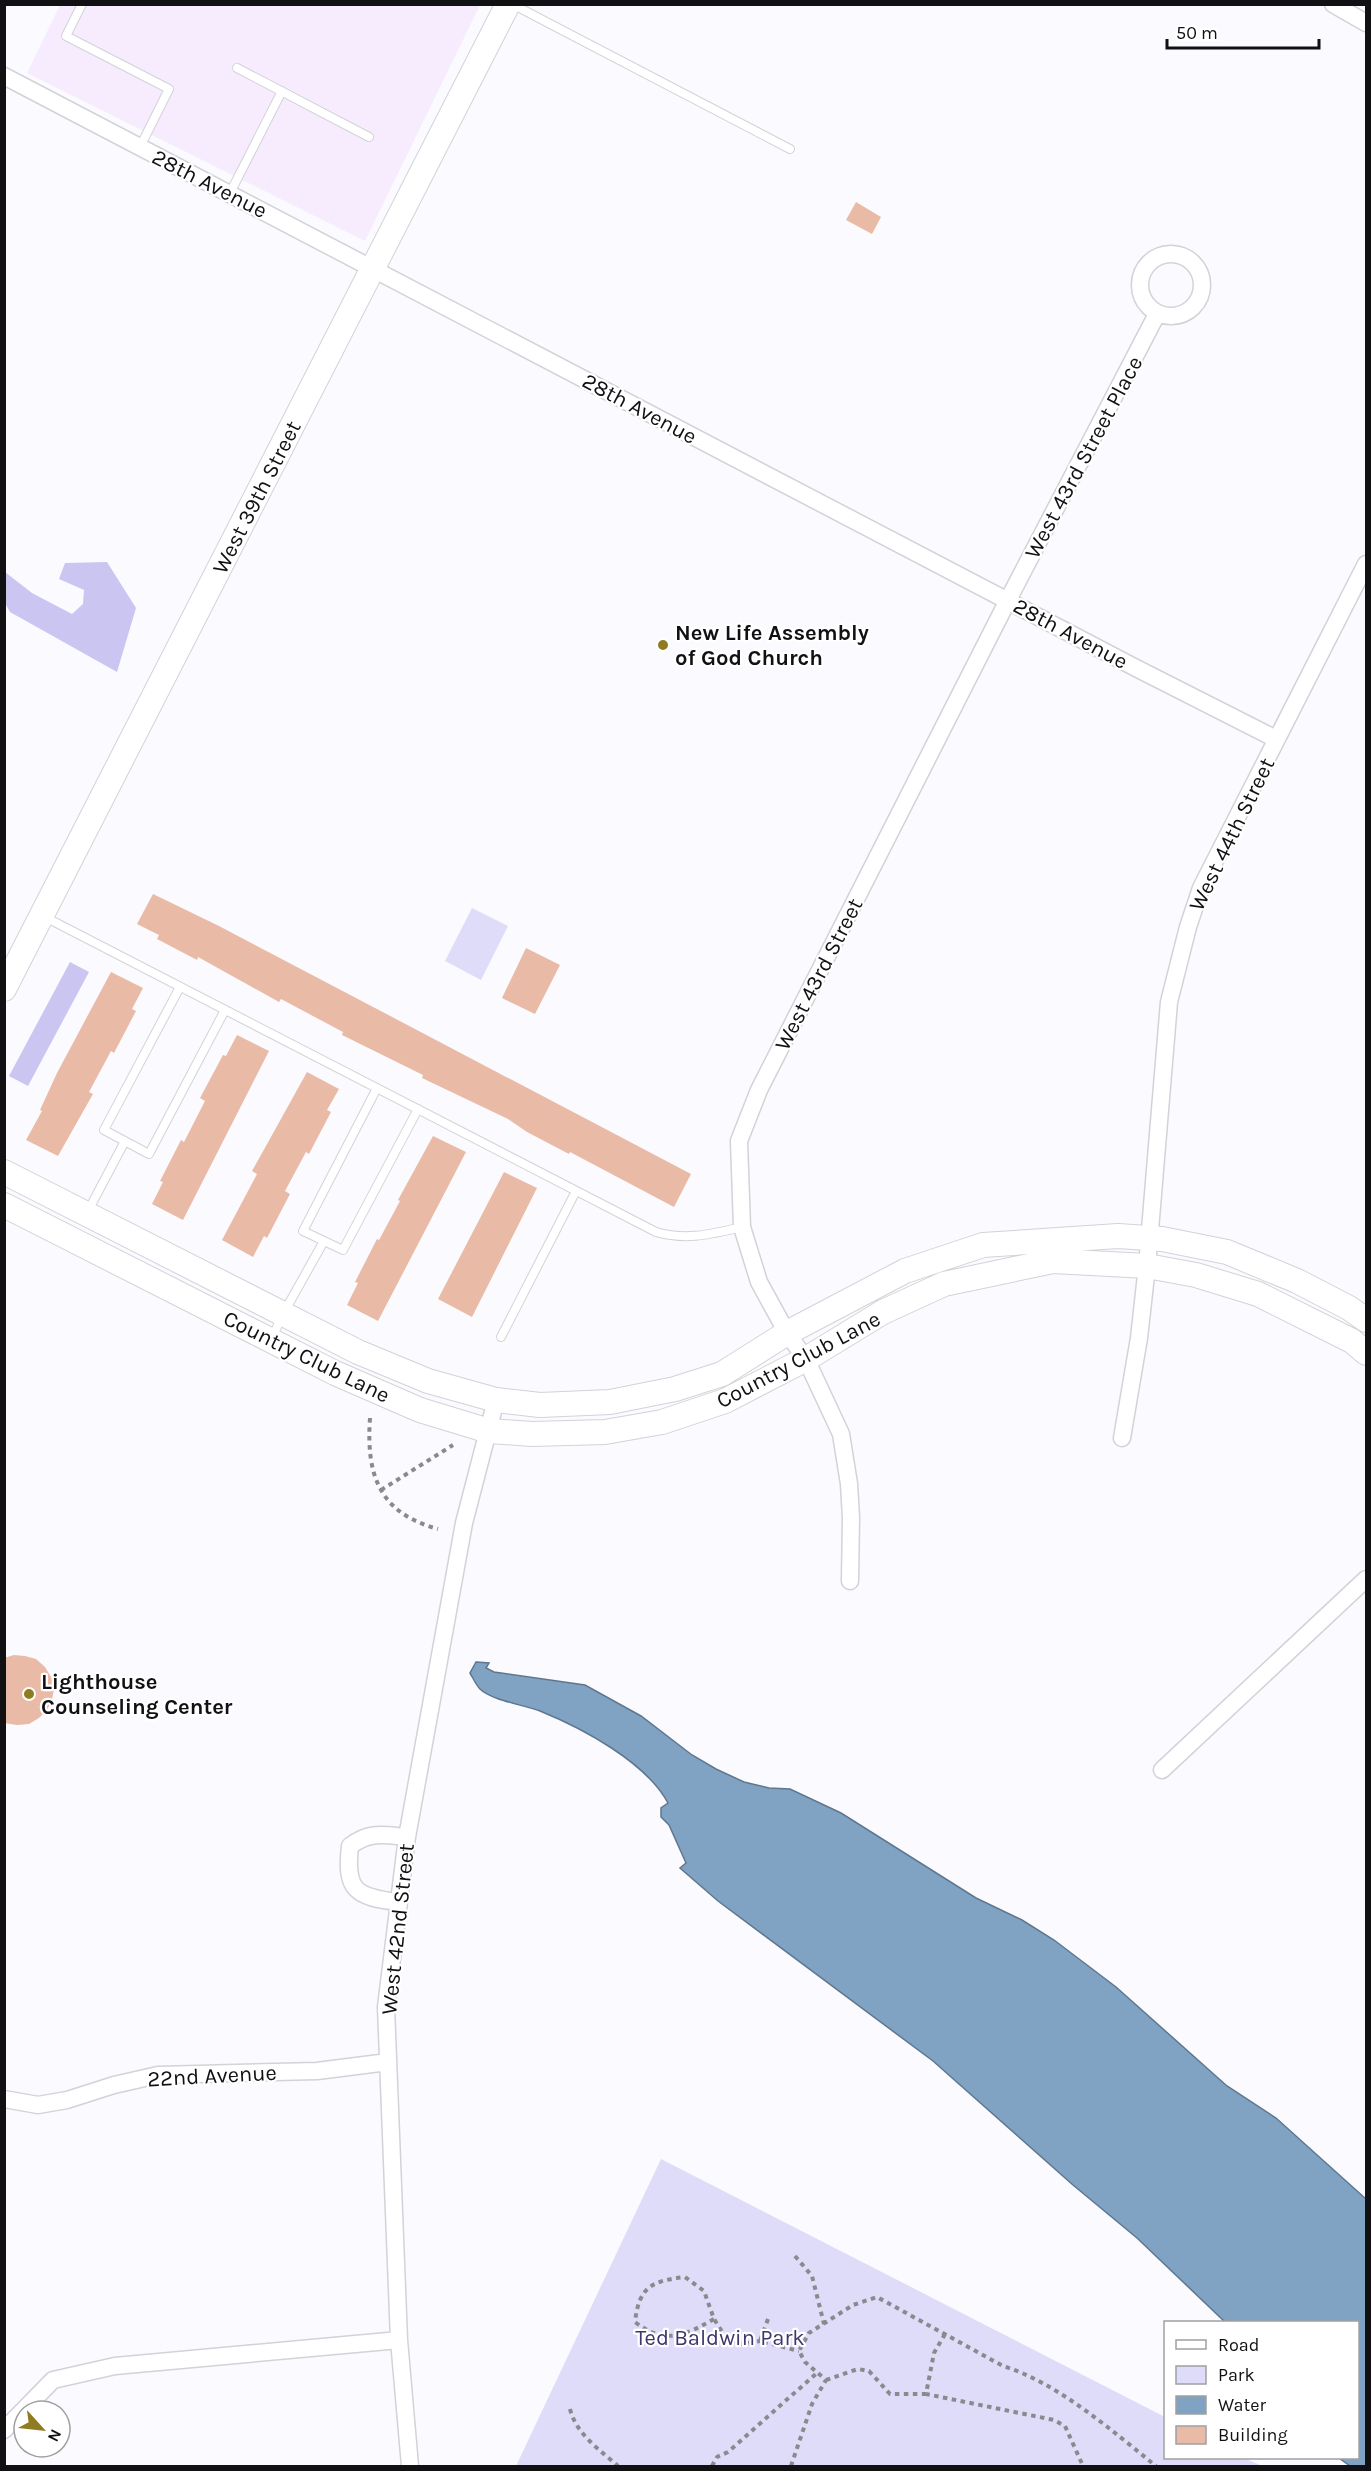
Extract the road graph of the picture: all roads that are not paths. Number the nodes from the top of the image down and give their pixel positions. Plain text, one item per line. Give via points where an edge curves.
1 (82, 4) edge
2 (510, 4) edge
3 (1333, 4) edge
4 (1366, 23) edge
5 (237, 68) dead end
6 (4, 76) edge
7 (282, 92) junction
8 (369, 137) dead end
9 (140, 147) junction
10 (790, 149) dead end
11 (230, 193) junction
12 (372, 267) junction
13 (1157, 314) dead end
14 (1366, 564) edge
15 (1008, 600) junction
16 (1276, 739) junction
17 (42, 915) junction
18 (180, 987) junction
19 (4, 989) edge
20 (225, 1010) junction
21 (377, 1088) junction
22 (417, 1109) junction
23 (125, 1141) junction
24 (4, 1173) edge
25 (576, 1191) junction
26 (4, 1205) edge
27 (86, 1214) junction
28 (742, 1227) junction
29 (1148, 1238) junction
30 (324, 1241) junction
31 (1147, 1266) junction
32 (283, 1314) junction
33 (1366, 1320) edge
34 (787, 1333) junction
35 (501, 1337) dead end
36 (271, 1340) junction
37 (1366, 1353) edge
38 (806, 1359) junction
39 (496, 1401) junction
40 (489, 1431) junction
41 (1122, 1438) dead end
42 (1366, 1579) edge
43 (850, 1581) dead end
44 (1162, 1770) dead end
45 (407, 1837) junction
46 (398, 1902) junction
47 (388, 2062) junction
48 (4, 2099) edge
49 (399, 2340) junction
50 (4, 2430) edge
51 (410, 2466) edge

1 - 9 lane via 66,36 169,89
2 - 10 lane
2 - 12 street, West 39th Street
3 - 4 street
5 - 7 lane
6 - 9 street, 28th Avenue
7 - 8 lane
7 - 11 lane
9 - 11 street, 28th Avenue
11 - 12 street, 28th Avenue
12 - 15 street, 28th Avenue
12 - 17 street, West 39th Street
13 - 15 street, West 43rd Street Place
14 - 16 street, West 44th Street
15 - 16 street, 28th Avenue
15 - 28 street, West 43rd Street via 759,1090 739,1141
16 - 29 street, West 44th Street via 1201,888 1188,927 1169,1002
17 - 18 lane
17 - 19 street, West 39th Street
18 - 20 lane
18 - 23 lane via 104,1130
20 - 21 lane
20 - 23 lane via 149,1154
21 - 22 lane
21 - 30 lane via 303,1231
22 - 25 lane
22 - 30 lane via 343,1250
23 - 27 lane
24 - 27 street, Country Club Lane
25 - 28 lane via 674,1238
25 - 35 lane
26 - 36 street, Country Club Lane
27 - 32 street, Country Club Lane
28 - 34 street, West 43rd Street via 759,1282
29 - 31 street, West 44th Street
29 - 33 street, Country Club Lane via 1227,1252 1298,1281
29 - 34 street, Country Club Lane via 1118,1236 983,1245 905,1271
30 - 32 lane
31 - 37 street, Country Club Lane via 1196,1275 1258,1294 1352,1341
31 - 38 street, Country Club Lane via 1053,1261 944,1284 884,1312
31 - 41 street, West 44th Street
32 - 36 lane
32 - 39 street, Country Club Lane via 358,1352 428,1381
34 - 38 street, West 43rd Street
34 - 39 street, Country Club Lane via 722,1374 675,1389 610,1402 540,1405
36 - 40 street, Country Club Lane via 420,1410
38 - 40 street, Country Club Lane via 725,1401 662,1422 605,1432
38 - 43 street via 841,1434 851,1518
39 - 40 street, West 42nd Street
40 - 45 street, West 42nd Street via 464,1523
42 - 44 street
45 - 46 street, West 42nd Street
45 - 46 street via 363,1836 350,1846 347,1872 358,1892 376,1900
46 - 47 street, West 42nd Street via 386,2007
47 - 48 street, 22nd Avenue via 317,2070 158,2074 38,2105
47 - 49 street, West 42nd Street
49 - 50 street via 115,2366 53,2380
49 - 51 street, West 42nd Street

